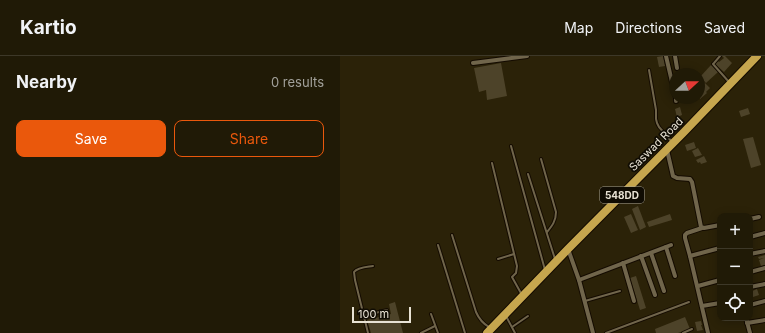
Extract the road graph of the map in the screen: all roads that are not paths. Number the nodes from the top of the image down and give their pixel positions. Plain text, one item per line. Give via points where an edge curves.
1 (527, 56) edge
2 (666, 56) edge
3 (675, 56) edge
4 (720, 56) edge
5 (757, 56) edge
6 (506, 57) edge
7 (473, 63) dead end
8 (677, 68) dead end
9 (669, 69) edge
10 (649, 70) dead end
11 (730, 83) junction
12 (673, 143) junction
13 (510, 146) dead end
14 (667, 149) junction
15 (541, 159) dead end
16 (492, 163) dead end
17 (528, 174) dead end
18 (759, 217) dead end
19 (753, 218) edge
20 (717, 226) edge
21 (702, 228) junction
22 (546, 232) junction
23 (765, 233) edge
24 (452, 235) dead end
25 (753, 236) edge
26 (438, 245) dead end
27 (671, 245) dead end
28 (666, 247) junction
29 (568, 249) junction
30 (717, 249) edge
31 (765, 251) edge
32 (651, 253) junction
33 (753, 253) edge
34 (514, 254) junction
35 (641, 256) junction
36 (690, 256) junction
37 (498, 259) dead end
38 (556, 262) junction
39 (623, 263) junction
40 (373, 266) dead end
41 (765, 268) edge
42 (753, 271) edge
43 (545, 272) junction
44 (675, 276) dead end
45 (579, 280) junction
46 (717, 281) edge
47 (765, 284) edge
48 (698, 286) junction
49 (753, 286) edge
50 (620, 291) dead end
51 (664, 291) dead end
52 (655, 295) dead end
53 (523, 296) junction
54 (585, 301) junction
55 (634, 301) dead end
56 (689, 302) dead end
57 (765, 302) edge
58 (717, 304) edge
59 (753, 304) edge
60 (702, 306) junction
61 (387, 310) dead end
62 (431, 314) dead end
63 (505, 314) junction
64 (364, 316) junction
65 (528, 316) dead end
66 (765, 320) edge
67 (747, 323) joint
68 (435, 326) junction
69 (512, 327) junction
70 (692, 329) dead end
71 (489, 331) edge
72 (368, 333) edge
73 (421, 333) edge
74 (438, 333) edge
75 (465, 333) edge
76 (515, 333) edge
77 (593, 333) edge
78 (606, 333) edge
79 (683, 333) edge
80 (708, 333) edge
81 (750, 333) edge

1 - 6 street
2 - 9 street
3 - 8 street
4 - 11 lane via 714,66
5 - 11 highway, Saswad Road / 548DD
6 - 7 street
10 - 12 lane via 657,123
11 - 12 highway, Saswad Road / 548DD
12 - 14 highway, Saswad Road / 548DD
13 - 43 lane
14 - 21 street via 673,176 690,179 692,182
14 - 29 highway, Saswad Road / 548DD
15 - 22 lane via 556,212 555,221
16 - 34 lane
17 - 22 lane
18 - 19 street
20 - 21 street
21 - 36 street via 685,235
22 - 38 lane
23 - 25 street
24 - 71 lane via 476,312
26 - 75 lane
27 - 28 street
28 - 32 street
28 - 44 street
29 - 38 highway, Saswad Road / 548DD
29 - 45 street
30 - 36 street
31 - 33 street
32 - 35 street
32 - 51 street
34 - 37 lane
34 - 53 lane via 517,270 512,277
35 - 39 street
35 - 52 street
36 - 48 street
38 - 43 highway, Saswad Road / 548DD
39 - 45 street
39 - 55 street
40 - 64 lane via 360,268 354,272
41 - 42 street
43 - 53 highway, Saswad Road / 548DD
45 - 54 street
46 - 48 street
47 - 49 street
48 - 60 street
50 - 54 lane
53 - 63 highway, Saswad Road / 548DD
54 - 77 street
56 - 78 lane
57 - 59 street
58 - 60 street
60 - 80 street
61 - 64 lane
62 - 68 lane
63 - 69 lane
63 - 71 highway, Saswad Road / 548DD
64 - 72 lane
65 - 69 lane
66 - 67 street
67 - 81 street
68 - 73 lane
68 - 74 lane
69 - 76 lane
70 - 79 lane

